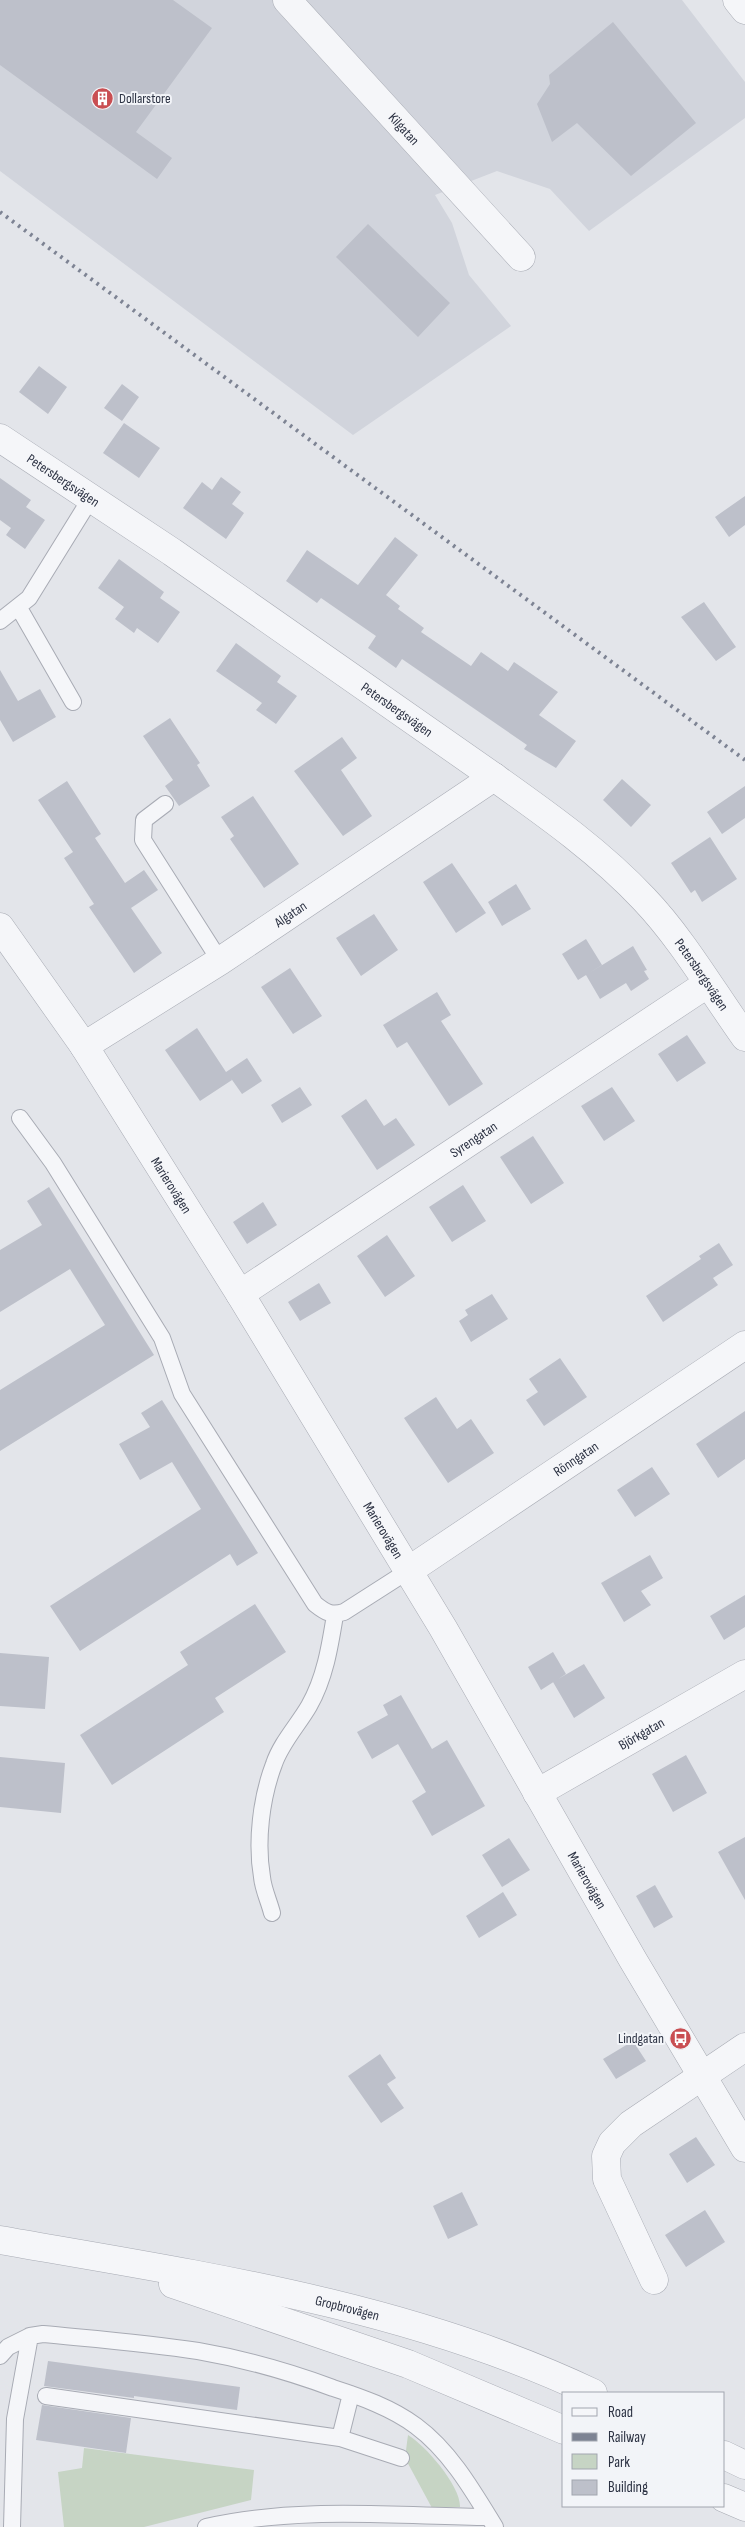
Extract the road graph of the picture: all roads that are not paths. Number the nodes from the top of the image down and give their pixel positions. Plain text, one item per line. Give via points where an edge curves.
1 (287, 0) edge
2 (737, 0) edge
3 (745, 10) edge
4 (521, 258) dead end
5 (0, 438) edge
6 (91, 498) junction
7 (19, 608) junction
8 (0, 621) edge
9 (73, 702) dead end
10 (494, 777) junction
11 (165, 804) dead end
12 (0, 927) edge
13 (220, 961) junction
14 (706, 984) junction
15 (745, 1037) edge
16 (84, 1046) junction
17 (20, 1118) dead end
18 (240, 1294) junction
19 (745, 1345) edge
20 (408, 1571) junction
21 (335, 1615) junction
22 (745, 1674) edge
23 (537, 1793) junction
24 (272, 1913) dead end
25 (745, 2047) edge
26 (702, 2076) junction
27 (745, 2148) edge
28 (0, 2240) edge
29 (91, 2256) junction
30 (654, 2280) dead end
31 (30, 2336) junction
32 (0, 2356) edge
33 (590, 2392) edge
34 (351, 2394) junction
35 (46, 2396) dead end
36 (562, 2429) edge
37 (340, 2438) junction
38 (725, 2455) edge
39 (401, 2458) dead end
40 (745, 2465) edge
41 (725, 2498) edge
42 (745, 2507) edge
43 (492, 2522) edge
44 (12, 2527) edge
45 (206, 2527) edge

1 - 4 street, Kilgatan
2 - 3 street
5 - 6 street, Petersbergsvägen
6 - 7 lane via 29,598
6 - 10 street, Petersbergsvägen
7 - 8 lane
7 - 9 lane
10 - 13 street, Algatan
10 - 14 street, Petersbergsvägen via 599,857 644,899 673,934
11 - 13 lane via 144,820 142,840
12 - 16 street, Marierovägen
13 - 16 street, Algatan
14 - 15 street, Petersbergsvägen
14 - 18 street, Syrengatan
16 - 18 street, Marierovägen
17 - 21 lane via 53,1162 162,1338 182,1394 302,1585 315,1604 326,1613
18 - 20 street, Marierovägen
19 - 20 street, Rönngatan
20 - 21 lane
20 - 23 street, Marierovägen
21 - 24 lane via 319,1684 274,1762 270,1775 259,1857
22 - 23 street, Björkgatan
23 - 26 street, Marierovägen
25 - 26 street
26 - 27 street, Marierovägen
26 - 30 street via 631,2124 612,2143 606,2156 607,2179
28 - 29 street, Gropbrovägen
29 - 33 street, Gropbrovägen via 186,2271 342,2306 447,2336
29 - 36 street, Gropbrovägen via 408,2364
31 - 32 lane via 8,2347
31 - 34 lane via 43,2334 198,2351 302,2377
31 - 44 lane via 15,2418
34 - 37 lane
34 - 43 lane via 393,2411 417,2426 465,2479
35 - 37 lane
37 - 39 lane
38 - 40 street
41 - 42 street
43 - 45 lane via 305,2514

